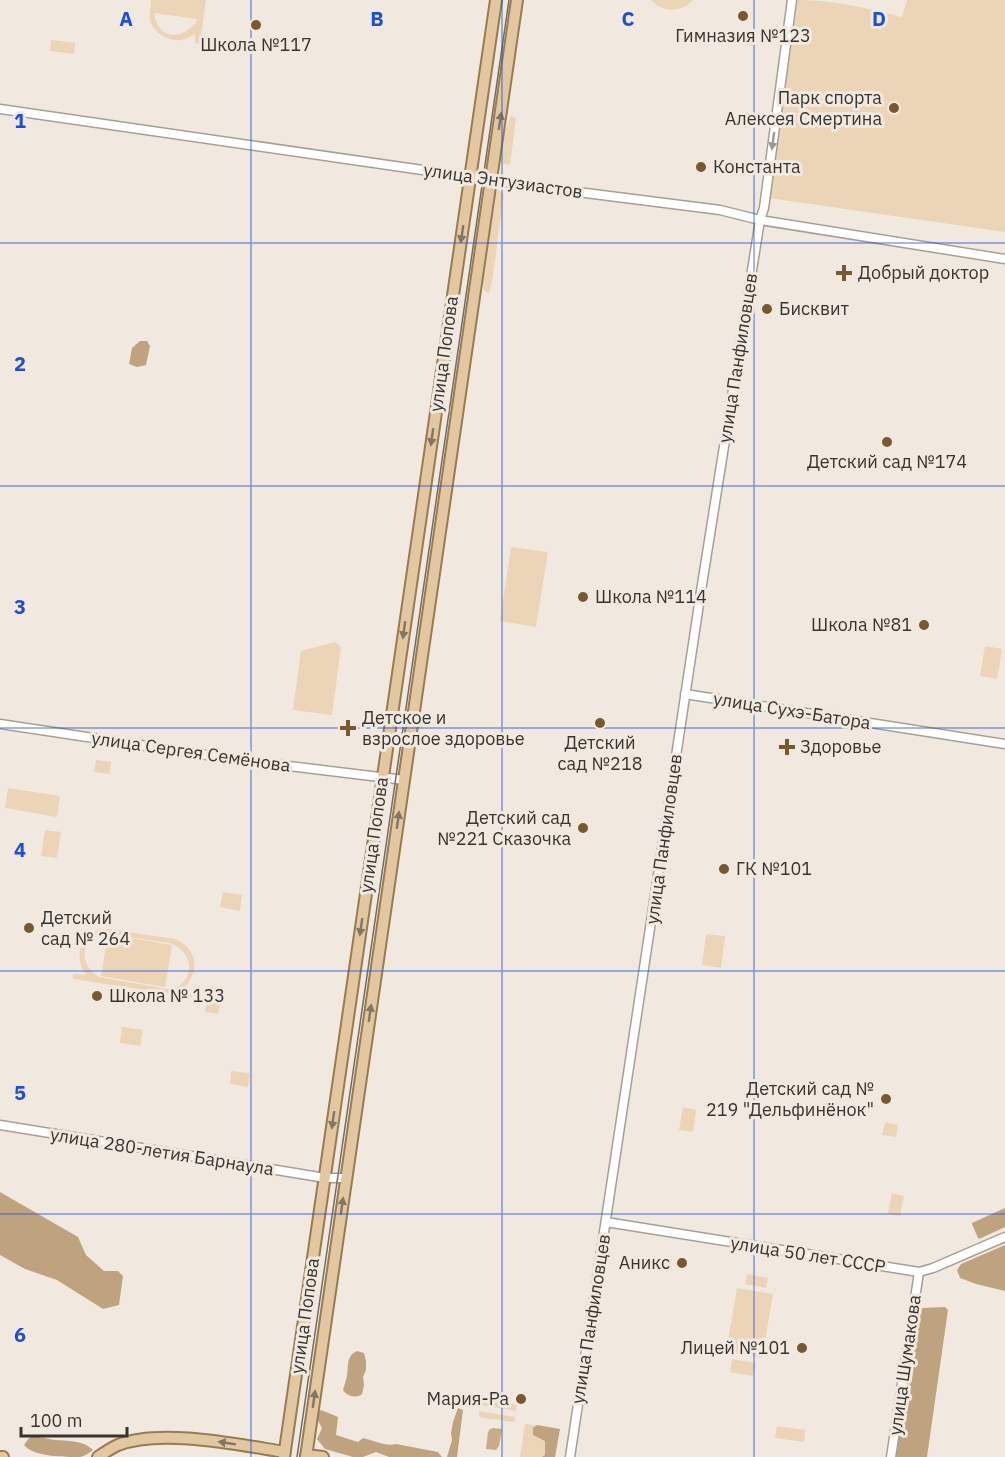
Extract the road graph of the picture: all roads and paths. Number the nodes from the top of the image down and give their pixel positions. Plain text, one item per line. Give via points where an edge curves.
1 (496, 0) edge
2 (517, 0) edge
3 (792, 0) edge
4 (0, 108) edge
5 (470, 176) junction
6 (491, 179) junction
7 (760, 220) junction
8 (1005, 259) edge
9 (685, 694) junction
10 (0, 724) edge
11 (1005, 744) edge
12 (383, 777) junction
13 (404, 780) junction
14 (0, 1125) edge
15 (325, 1178) junction
16 (346, 1178) junction
17 (606, 1222) junction
18 (1005, 1237) edge
19 (919, 1272) junction
20 (310, 1278) junction
21 (331, 1281) junction
22 (285, 1455) edge
23 (306, 1456) edge
24 (98, 1457) edge
25 (323, 1457) edge
26 (570, 1457) edge
27 (891, 1457) edge

1 - 5 main road, улица Попова
6 -> 2 main road, улица Попова
3 -> 7 street, улица Панфиловцев
4 - 5 street, улица Энтузиастов
5 - 6 street, улица Энтузиастов
5 -> 12 main road, улица Попова
6 - 7 street, улица Энтузиастов via 720,210
6 - 13 main road, улица Попова
7 - 8 street, улица Энтузиастов
7 - 9 street, улица Панфиловцев
9 - 11 street, улица Сухэ-Батора
9 - 17 street, улица Панфиловцев
10 - 12 street, улица Сергея Семёнова
12 - 13 street, улица Сергея Семёнова
12 -> 15 main road, улица Попова
16 -> 13 main road, улица Попова
14 - 15 street, улица 280-летия Барнаула
15 - 16 street, улица 280-летия Барнаула
15 - 20 main road, улица Попова
21 -> 16 main road, улица Попова
17 - 19 street, улица 50 лет СССР
17 - 26 street, улица Панфиловцев
18 - 19 street, улица 50 лет СССР
19 - 27 street, улица Шумакова
20 - 21 main road
20 - 22 main road, улица Попова
23 -> 21 main road, улица Попова
22 -> 24 main road via 204,1440 166,1438 132,1441
23 - 25 main road

